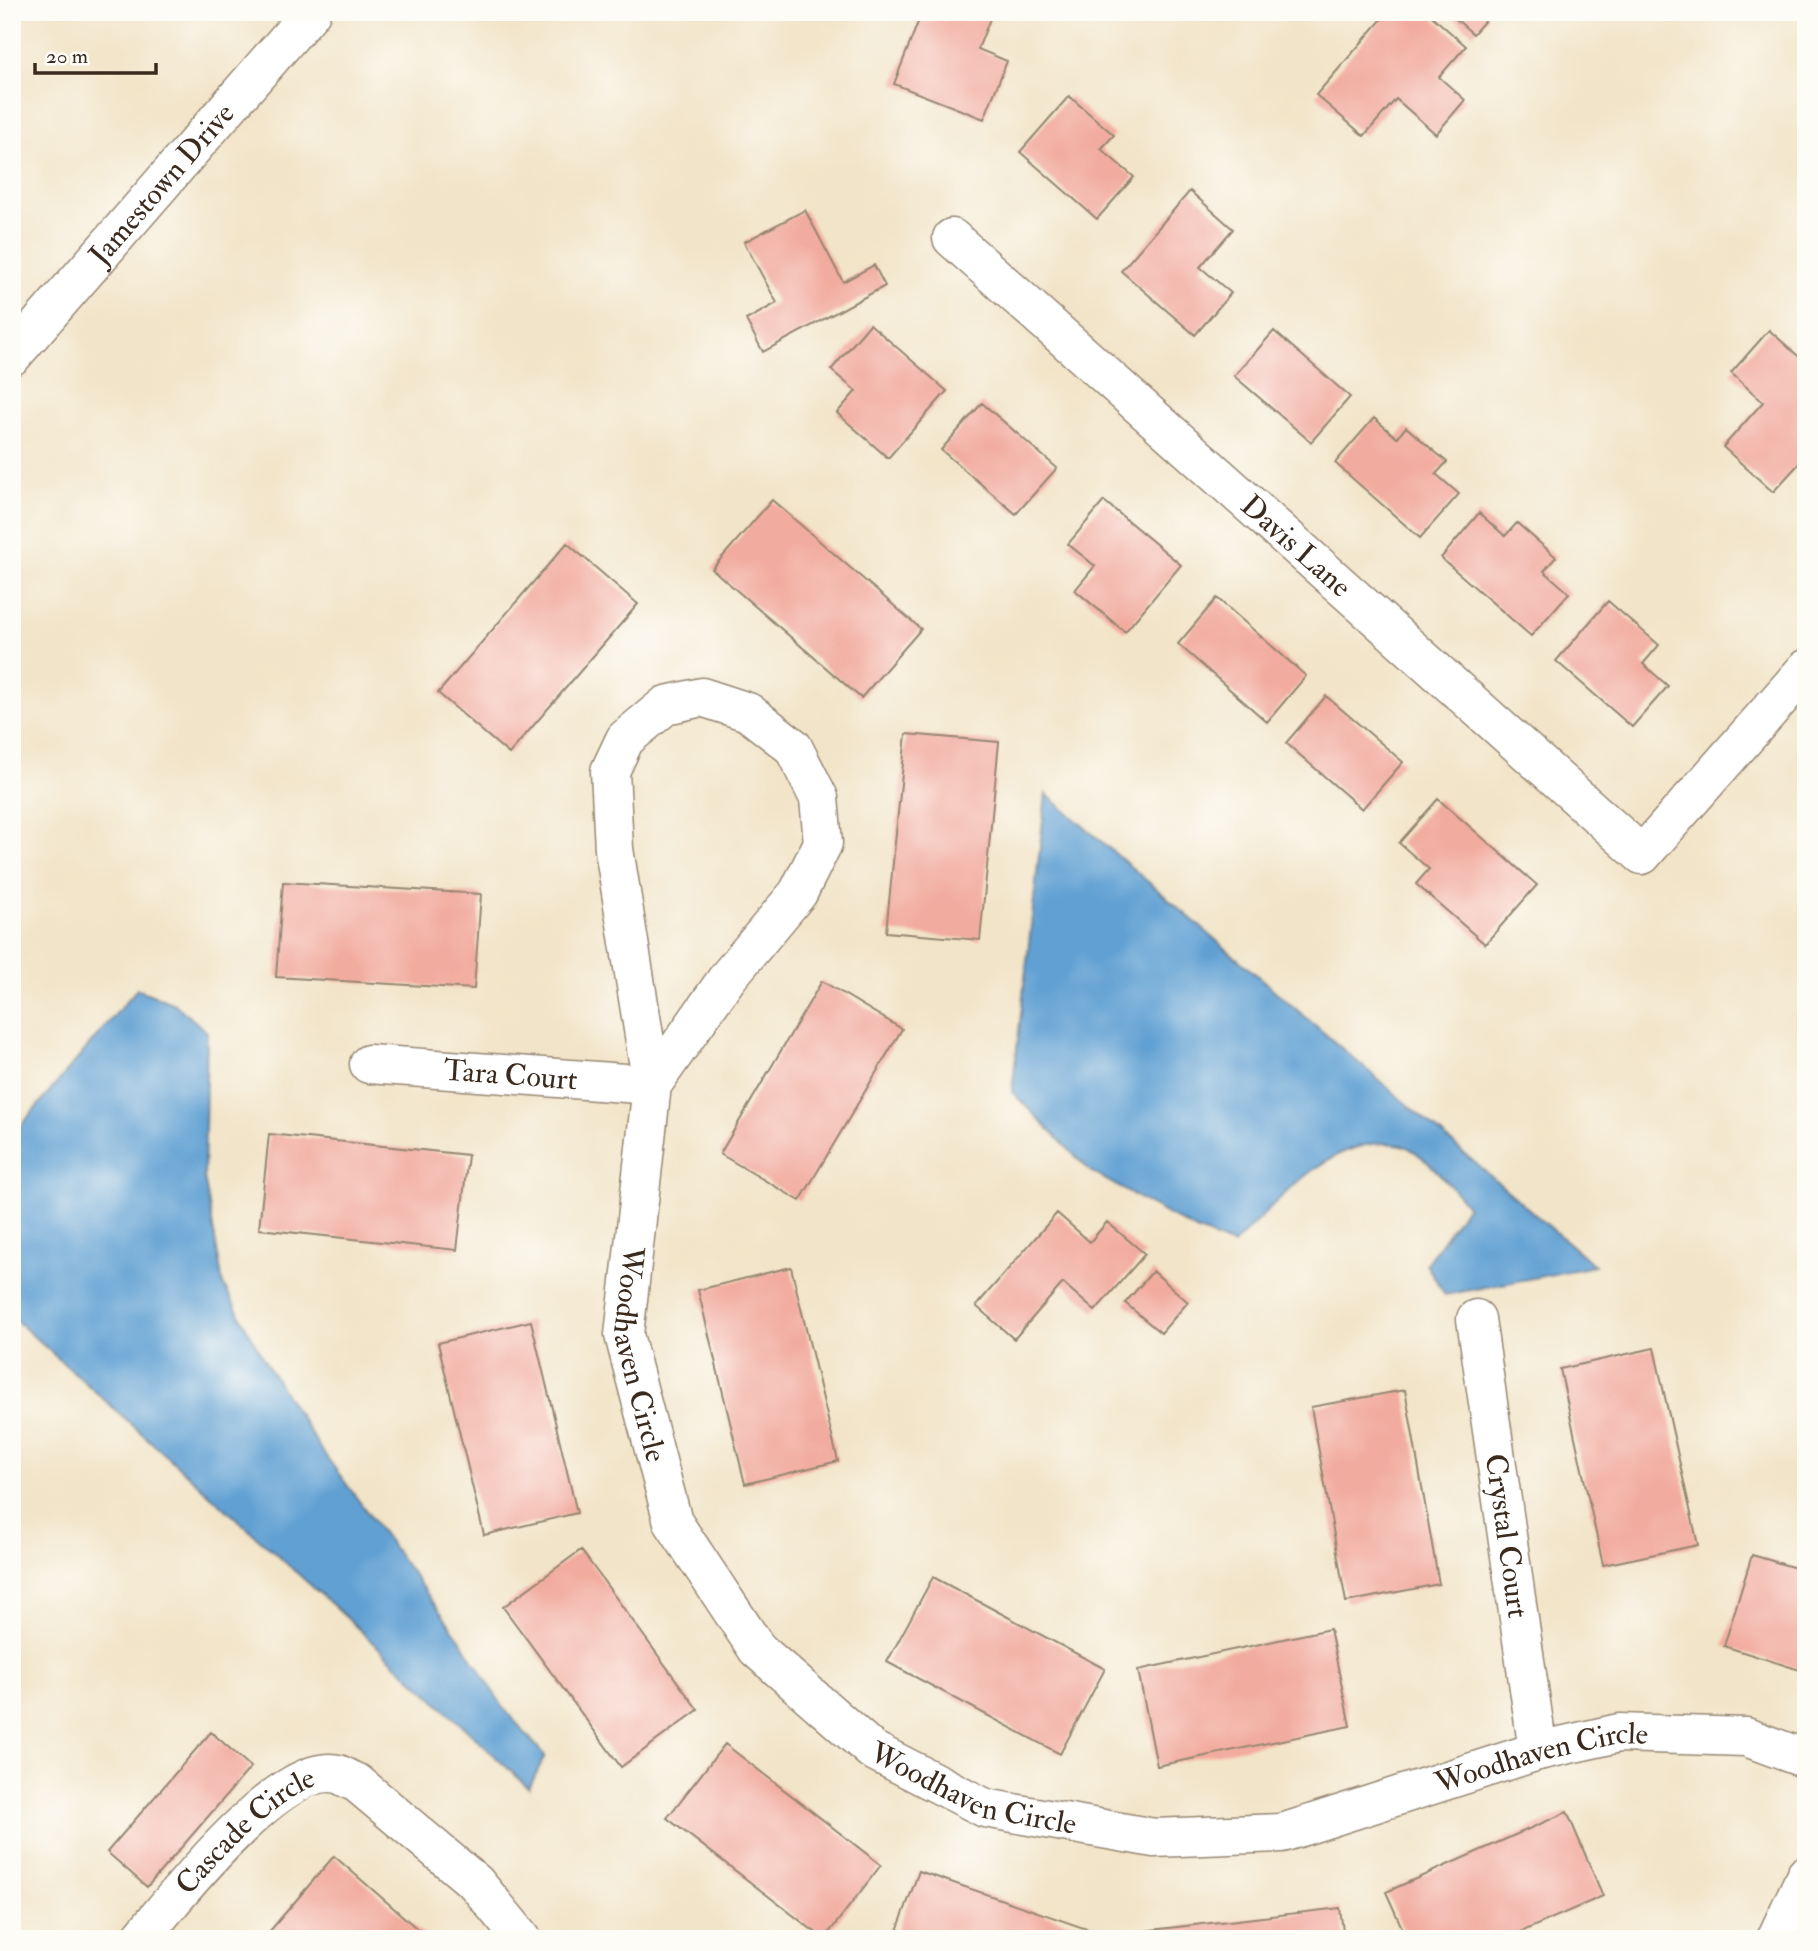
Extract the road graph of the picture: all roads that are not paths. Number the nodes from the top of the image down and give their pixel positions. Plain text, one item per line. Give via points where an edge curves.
1 (311, 12) edge
2 (951, 238) dead end
3 (12, 356) edge
4 (1806, 669) edge
5 (369, 1064) dead end
6 (652, 1086) junction
7 (1476, 1319) dead end
8 (1538, 1751) junction
9 (1806, 1759) edge
10 (1806, 1875) edge
11 (140, 1939) edge
12 (522, 1939) edge
13 (1776, 1939) edge

1 - 3 street, Jamestown Drive
2 - 4 street, Davis Lane via 1642,855
5 - 6 street, Tara Court
6 - 6 street, Woodhaven Circle via 614,849 610,771 625,739 666,705 702,697 748,712 793,747 819,798 822,843 798,893 728,977
6 - 8 street, Woodhaven Circle via 624,1335 673,1522 757,1649 872,1750 985,1808 1154,1838 1282,1833
7 - 8 street, Crystal Court
8 - 9 street, Woodhaven Circle via 1619,1732 1746,1737
10 - 13 street
11 - 12 street, Cascade Circle via 239,1827 286,1788 316,1775 337,1773 357,1783 475,1883

